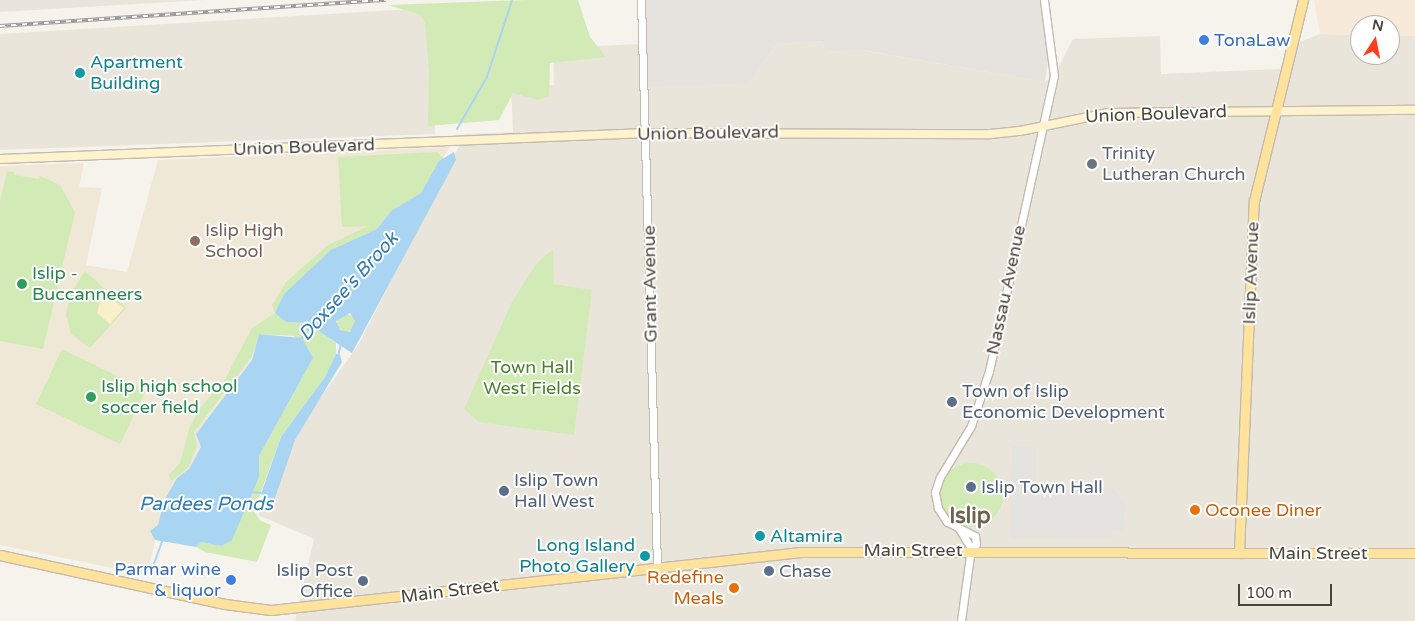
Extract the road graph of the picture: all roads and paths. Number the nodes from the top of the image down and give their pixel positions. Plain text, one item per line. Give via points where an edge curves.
1 (641, 0) edge
2 (1044, 0) edge
3 (1303, 0) edge
4 (1415, 110) edge
5 (1278, 111) junction
6 (1042, 126) junction
7 (646, 133) junction
8 (0, 159) edge
9 (971, 550) junction
10 (1239, 553) junction
11 (1415, 553) edge
12 (0, 555) edge
13 (657, 567) junction
14 (961, 621) edge

1 - 7 street, Grant Avenue
2 - 6 street, Nassau Avenue via 1054,76
3 - 5 main road, Islip Avenue
4 - 5 main road, Union Boulevard
5 - 6 main road, Union Boulevard via 1108,113
5 - 10 main road, Islip Avenue via 1254,201
6 - 7 main road, Union Boulevard via 990,134
6 - 9 street, Nassau Avenue via 989,372 971,426 940,477 935,492 942,515 960,530
7 - 8 main road, Union Boulevard
7 - 13 street, Grant Avenue
9 - 10 main road, Main Street
9 - 13 main road, Main Street via 801,552
9 - 14 street
10 - 11 main road, Main Street
12 - 13 main road, Main Street via 225,604 271,610

